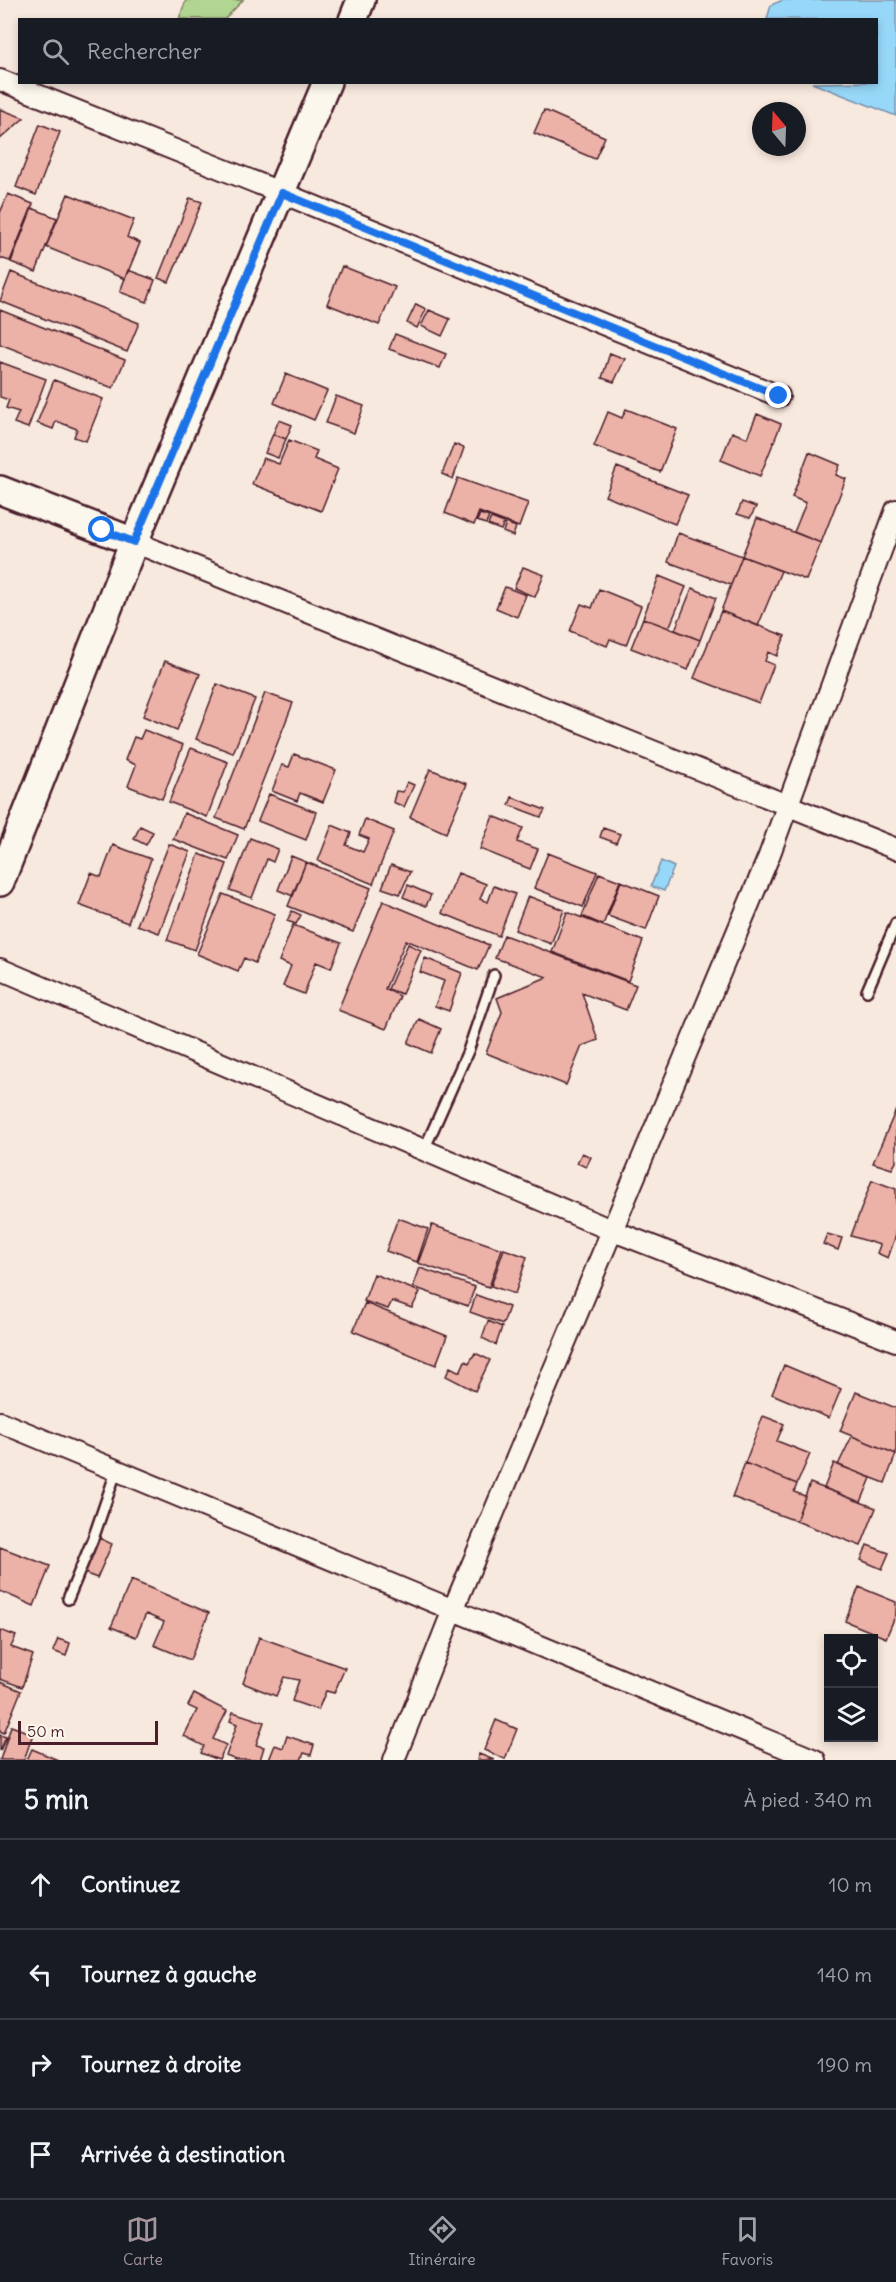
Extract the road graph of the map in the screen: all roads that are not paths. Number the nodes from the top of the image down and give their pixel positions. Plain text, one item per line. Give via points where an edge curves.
1 (361, 0) edge
2 (354, 18) edge
3 (0, 80) edge
4 (326, 84) edge
5 (282, 193) junction
6 (779, 396) dead end
7 (0, 490) edge
8 (896, 510) edge
9 (134, 542) junction
10 (788, 804) junction
11 (896, 849) edge
12 (0, 882) edge
13 (896, 923) edge
14 (0, 969) edge
15 (494, 975) dead end
16 (867, 991) dead end
17 (424, 1150) junction
18 (611, 1230) junction
19 (896, 1341) edge
20 (0, 1422) edge
21 (117, 1469) junction
22 (68, 1599) dead end
23 (453, 1610) junction
24 (394, 1760) edge
25 (815, 1760) edge

1 - 2 street
3 - 5 street
4 - 5 street
5 - 6 street
5 - 9 street
7 - 9 street
8 - 10 street
9 - 10 street
9 - 12 street
10 - 11 street
10 - 18 street via 770,856
13 - 16 lane
14 - 17 street
15 - 17 lane via 468,1051
17 - 18 street
18 - 19 street
18 - 23 street
20 - 21 street
21 - 22 lane
21 - 23 street
23 - 24 street
23 - 25 street

